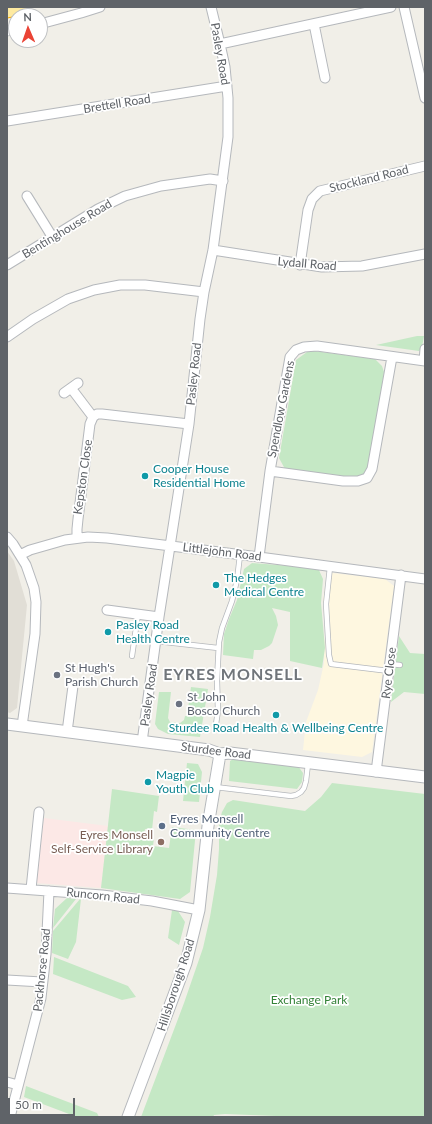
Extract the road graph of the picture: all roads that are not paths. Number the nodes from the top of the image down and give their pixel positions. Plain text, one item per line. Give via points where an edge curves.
1 (21, 7) edge
2 (100, 7) edge
3 (211, 7) edge
4 (391, 7) edge
5 (404, 7) edge
6 (7, 10) edge
7 (362, 10) edge
8 (48, 22) edge
9 (314, 24) junction
10 (220, 44) junction
11 (325, 78) dead end
12 (227, 86) junction
13 (425, 98) edge
14 (7, 121) edge
15 (425, 166) edge
16 (223, 181) junction
17 (27, 196) dead end
18 (53, 238) junction
19 (213, 250) junction
20 (425, 254) edge
21 (7, 265) edge
22 (300, 265) junction
23 (204, 292) junction
24 (7, 337) edge
25 (425, 349) edge
26 (392, 357) junction
27 (424, 361) edge
28 (71, 388) dead end
29 (93, 417) junction
30 (189, 424) junction
31 (270, 472) junction
32 (7, 537) edge
33 (77, 538) junction
34 (171, 546) junction
35 (20, 555) junction
36 (240, 555) junction
37 (259, 557) junction
38 (330, 567) junction
39 (401, 575) junction
40 (425, 579) edge
41 (107, 610) dead end
42 (138, 614) junction
43 (159, 617) junction
44 (156, 641) junction
45 (218, 648) junction
46 (132, 656) dead end
47 (400, 665) dead end
48 (389, 668) junction
49 (73, 686) dead end
50 (7, 724) edge
51 (216, 724) dead end
52 (22, 726) junction
53 (68, 732) junction
54 (142, 742) junction
55 (220, 754) junction
56 (308, 764) junction
57 (376, 772) junction
58 (425, 777) edge
59 (215, 787) junction
60 (39, 812) dead end
61 (7, 888) edge
62 (31, 889) junction
63 (49, 891) junction
64 (199, 910) junction
65 (7, 980) edge
66 (42, 982) junction
67 (7, 1082) edge
68 (18, 1085) junction
69 (10, 1117) edge
70 (128, 1117) edge

1 - 6 highway
2 - 8 street
3 - 10 street, Pasley Road
4 - 7 street
5 - 13 street
7 - 9 street
9 - 10 street
9 - 11 street
10 - 12 street, Pasley Road
12 - 14 street, Brettell Road
12 - 16 street, Pasley Road via 228,137
15 - 22 street, Stockland Road via 320,191 312,199 308,210
16 - 18 street, Bentinghouse Road via 210,179 161,186 125,196 98,209
16 - 19 street, Pasley Road
17 - 18 street
18 - 21 street, Bentinghouse Road
19 - 22 street, Lydall Road
19 - 23 street, Pasley Road
20 - 22 street, Lydall Road via 362,266 322,268
23 - 24 street via 145,285 120,285 94,290 68,299
23 - 30 street, Pasley Road
25 - 27 street, Spendlow Gardens
26 - 27 street, Spendlow Gardens
26 - 31 street, Spendlow Gardens via 372,469 367,478 343,481
26 - 31 street, Spendlow Gardens via 317,346 296,350 290,357 287,368
28 - 29 street
29 - 30 street via 102,414
29 - 33 street, Kepston Close via 76,529
30 - 34 street, Pasley Road
31 - 37 street, Spendlow Gardens
32 - 35 street
33 - 34 street, Littlejohn Road via 107,538
33 - 35 street, Littlejohn Road via 52,543
34 - 36 street, Littlejohn Road
34 - 43 street, Pasley Road
35 - 52 street via 30,576 36,602 35,634
36 - 37 street, Littlejohn Road
36 - 45 lane via 237,580
37 - 38 street, Littlejohn Road
38 - 39 street, Littlejohn Road
38 - 48 lane via 326,604 331,664
39 - 40 street, Littlejohn Road
39 - 48 street, Rye Close
41 - 42 street
42 - 43 street
42 - 46 lane
43 - 44 street, Pasley Road
44 - 45 lane
44 - 54 street, Pasley Road
45 - 51 lane
47 - 48 lane
48 - 57 street, Rye Close
49 - 53 street
50 - 52 street, Sturdee Road
52 - 53 street, Sturdee Road
53 - 54 street, Sturdee Road
54 - 55 street, Sturdee Road via 208,750
55 - 56 street, Sturdee Road via 230,753
55 - 59 street, Hillsborough Road
56 - 57 street, Sturdee Road
56 - 59 lane via 304,788 296,795
57 - 58 street, Sturdee Road
59 - 64 street, Hillsborough Road
60 - 62 street
61 - 62 street, Runcorn Road
62 - 63 street, Runcorn Road
63 - 64 street, Runcorn Road via 152,901
63 - 66 street, Packhorse Road
64 - 70 street, Hillsborough Road via 186,963
65 - 66 street
66 - 68 street, Packhorse Road via 39,1012
67 - 68 street
68 - 69 street, Packhorse Road

